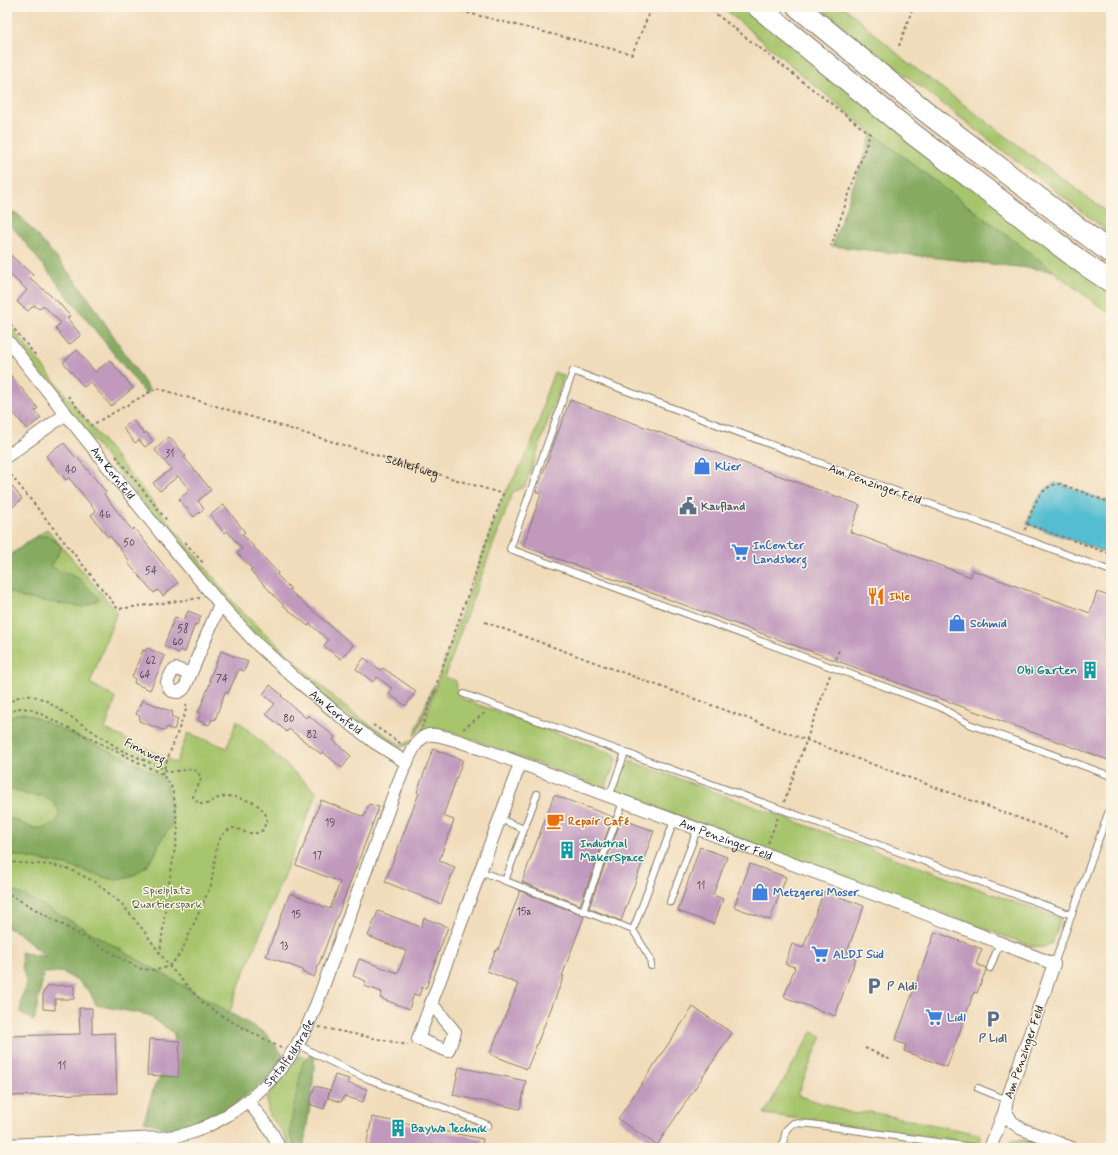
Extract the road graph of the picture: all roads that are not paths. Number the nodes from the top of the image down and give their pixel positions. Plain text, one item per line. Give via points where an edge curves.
1 (758, 7) edge
2 (798, 7) edge
3 (1111, 253) edge
4 (1111, 282) edge
5 (7, 340) edge
6 (66, 414) junction
7 (7, 456) edge
8 (1111, 571) edge
9 (217, 600) junction
10 (188, 680) junction
11 (464, 694) dead end
12 (625, 753) junction
13 (407, 763) junction
14 (520, 764) junction
15 (1111, 776) edge
16 (537, 794) dead end
17 (609, 797) junction
18 (623, 802) junction
19 (1111, 805) edge
20 (500, 820) junction
21 (674, 821) junction
22 (524, 828) junction
23 (697, 830) junction
24 (480, 871) junction
25 (505, 881) junction
26 (670, 902) dead end
27 (583, 911) junction
28 (1072, 915) junction
29 (633, 930) junction
30 (1000, 942) junction
31 (1054, 964) junction
32 (651, 966) dead end
33 (990, 968) dead end
34 (431, 1003) junction
35 (294, 1049) junction
36 (978, 1088) dead end
37 (248, 1101) junction
38 (1006, 1105) junction
39 (488, 1125) dead end
40 (7, 1145) edge
41 (951, 1146) edge
42 (280, 1148) edge
43 (782, 1148) edge
44 (979, 1148) edge
45 (990, 1148) edge
46 (1072, 1148) edge

1 - 4 highway via 913,134
2 - 3 highway via 925,111
5 - 6 street, Am Kornfeld
6 - 7 street
6 - 9 street, Am Kornfeld
8 - 15 lane, Am Penzinger Feld via 573,371 510,550 940,707 969,724
9 - 10 street
9 - 13 street, Am Kornfeld via 258,645 299,682 368,738
10 - 10 street via 181,691 173,692 168,688 167,682 174,670 182,670 187,674
11 - 12 lane
12 - 17 lane
12 - 28 lane
13 - 14 street, Am Penzinger Feld via 420,740 429,735 470,745
13 - 35 street, Spitalfeldstraße via 308,1025
14 - 17 street, Am Penzinger Feld
14 - 20 street
16 - 22 lane
17 - 18 street, Am Penzinger Feld
18 - 21 street, Am Penzinger Feld
18 - 27 lane
19 - 28 lane, Am Penzinger Feld
20 - 22 lane
20 - 24 street
21 - 23 street, Am Penzinger Feld
21 - 29 lane
22 - 25 lane
23 - 26 lane
23 - 30 street, Am Penzinger Feld
24 - 25 lane
24 - 34 street
25 - 27 lane
27 - 29 lane
28 - 31 lane, Am Penzinger Feld
29 - 32 lane via 650,958
30 - 31 street, Am Penzinger Feld
30 - 33 lane
31 - 38 street, Am Penzinger Feld
34 - 34 street via 418,1039 448,1051 455,1032
35 - 37 street, Spitalfeldstraße via 264,1088
35 - 39 lane
36 - 38 lane
37 - 40 street, Spitalfeldstraße via 211,1123 179,1136
37 - 42 street via 277,1140
38 - 45 street
38 - 46 street, Am Penzinger Feld via 1012,1122 1022,1129
41 - 43 lane via 793,1123 786,1130
41 - 44 lane

